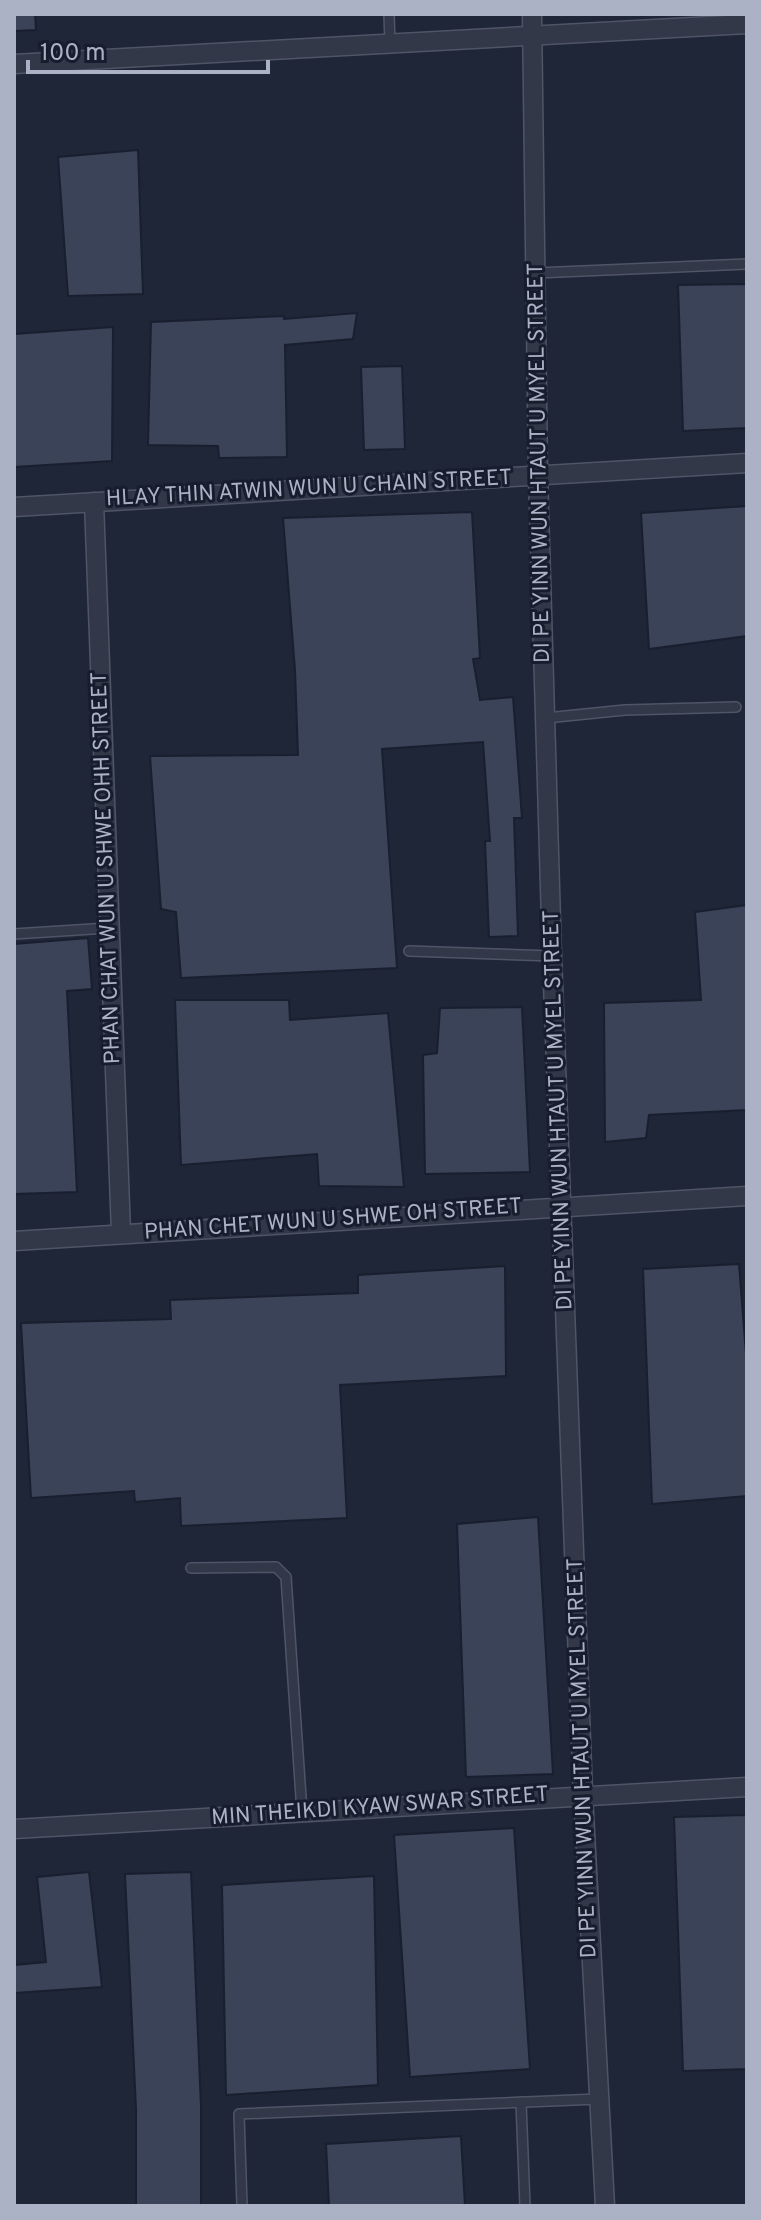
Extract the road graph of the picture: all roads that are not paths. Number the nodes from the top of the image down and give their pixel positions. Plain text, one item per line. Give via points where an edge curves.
1 (389, 14) edge
2 (532, 14) edge
3 (747, 24) edge
4 (533, 37) junction
5 (390, 44) junction
6 (14, 64) edge
7 (747, 264) edge
8 (536, 273) junction
9 (747, 463) edge
10 (538, 475) junction
11 (94, 502) junction
12 (14, 507) edge
13 (736, 707) dead end
14 (546, 718) junction
15 (108, 928) junction
16 (14, 934) edge
17 (409, 951) dead end
18 (552, 956) junction
19 (747, 1196) edge
20 (563, 1206) junction
21 (121, 1233) junction
22 (14, 1241) edge
23 (191, 1568) dead end
24 (747, 1787) edge
25 (583, 1795) junction
26 (302, 1812) junction
27 (14, 1829) edge
28 (598, 2099) junction
29 (521, 2102) junction
30 (242, 2206) edge
31 (525, 2206) edge
32 (605, 2206) edge

1 - 5 lane
2 - 4 street, DI PE YINN WUN HTAUT U MYEL STREET
3 - 4 street
4 - 5 street
4 - 8 street, DI PE YINN WUN HTAUT U MYEL STREET
5 - 6 street
7 - 8 lane
8 - 10 street, DI PE YINN WUN HTAUT U MYEL STREET
9 - 10 street, HLAY THIN ATWIN WUN U CHAIN STREET
10 - 11 street, HLAY THIN ATWIN WUN U CHAIN STREET
10 - 14 street, DI PE YINN WUN HTAUT U MYEL STREET
11 - 12 street, HLAY THIN ATWIN WUN U CHAIN STREET
11 - 15 street, PHAN CHAT WUN U SHWE OHH STREET
13 - 14 lane
14 - 18 street, DI PE YINN WUN HTAUT U MYEL STREET
15 - 16 lane
15 - 21 street, PHAN CHAT WUN U SHWE OHH STREET
17 - 18 lane
18 - 20 street, DI PE YINN WUN HTAUT U MYEL STREET
19 - 20 street, PHAN CHET WUN U SHWE OH STREET
20 - 21 street, PHAN CHET WUN U SHWE OH STREET
20 - 25 street, DI PE YINN WUN HTAUT U MYEL STREET
21 - 22 street, PHAN CHET WUN U SHWE OH STREET
23 - 26 lane via 276,1567 286,1577
24 - 25 street, MIN THEIKDI KYAW SWAR STREET
25 - 26 street, MIN THEIKDI KYAW SWAR STREET
25 - 28 street, DI PE YINN WUN HTAUT U MYEL STREET
26 - 27 street, MIN THEIKDI KYAW SWAR STREET
28 - 29 lane
28 - 32 street, DI PE YINN WUN HTAUT U MYEL STREET
29 - 30 lane via 239,2114
29 - 31 lane

